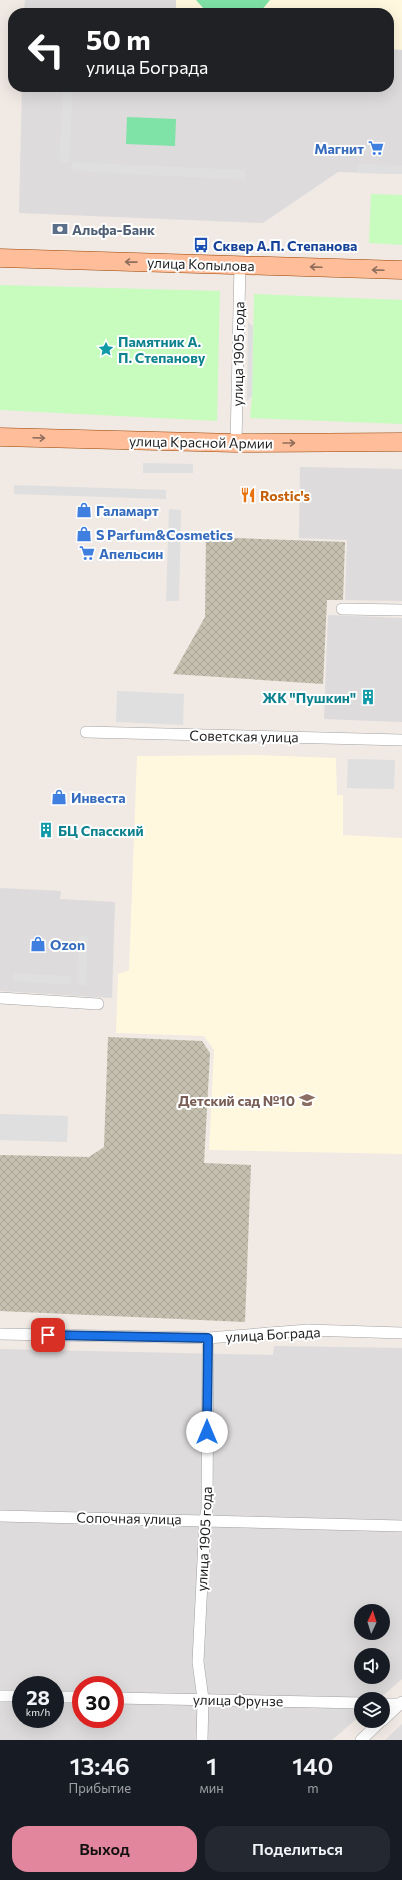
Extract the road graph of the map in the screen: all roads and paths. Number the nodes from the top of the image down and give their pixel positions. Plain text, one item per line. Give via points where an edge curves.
1 (0, 258) edge
2 (240, 264) junction
3 (402, 270) edge
4 (0, 437) edge
5 (402, 442) edge
6 (236, 443) junction
7 (342, 609) dead end
8 (402, 610) edge
9 (86, 732) dead end
10 (402, 740) edge
11 (0, 998) edge
12 (98, 1004) dead end
13 (402, 1333) edge
14 (0, 1334) edge
15 (208, 1338) junction
16 (0, 1516) edge
17 (205, 1520) junction
18 (402, 1526) edge
19 (0, 1696) edge
20 (12, 1696) edge
21 (124, 1698) edge
22 (203, 1700) junction
23 (354, 1703) edge
24 (401, 1703) edge
25 (390, 1704) edge
26 (390, 1713) edge
27 (374, 1728) edge
28 (202, 1740) edge
29 (361, 1740) edge

2 -> 1 main road, улица Копылова
3 -> 2 main road, улица Копылова
2 - 6 street, улица 1905 года
4 -> 6 main road, улица Красной Армии
6 -> 5 main road, улица Красной Армии
7 - 8 street
9 - 10 street, Советская улица
11 - 12 street
13 - 15 street, улица Бограда via 308,1330
14 - 15 street, улица Бограда
15 - 17 street, улица 1905 года
16 - 17 street, Сопочная улица
17 - 18 street, Сопочная улица
17 - 22 street, улица 1905 года via 198,1662
19 - 20 street
21 - 22 street, улица Фрунзе
22 - 23 street, улица Фрунзе
22 - 28 street, улица 1905 года
24 - 25 street
24 - 26 street
27 - 29 street

